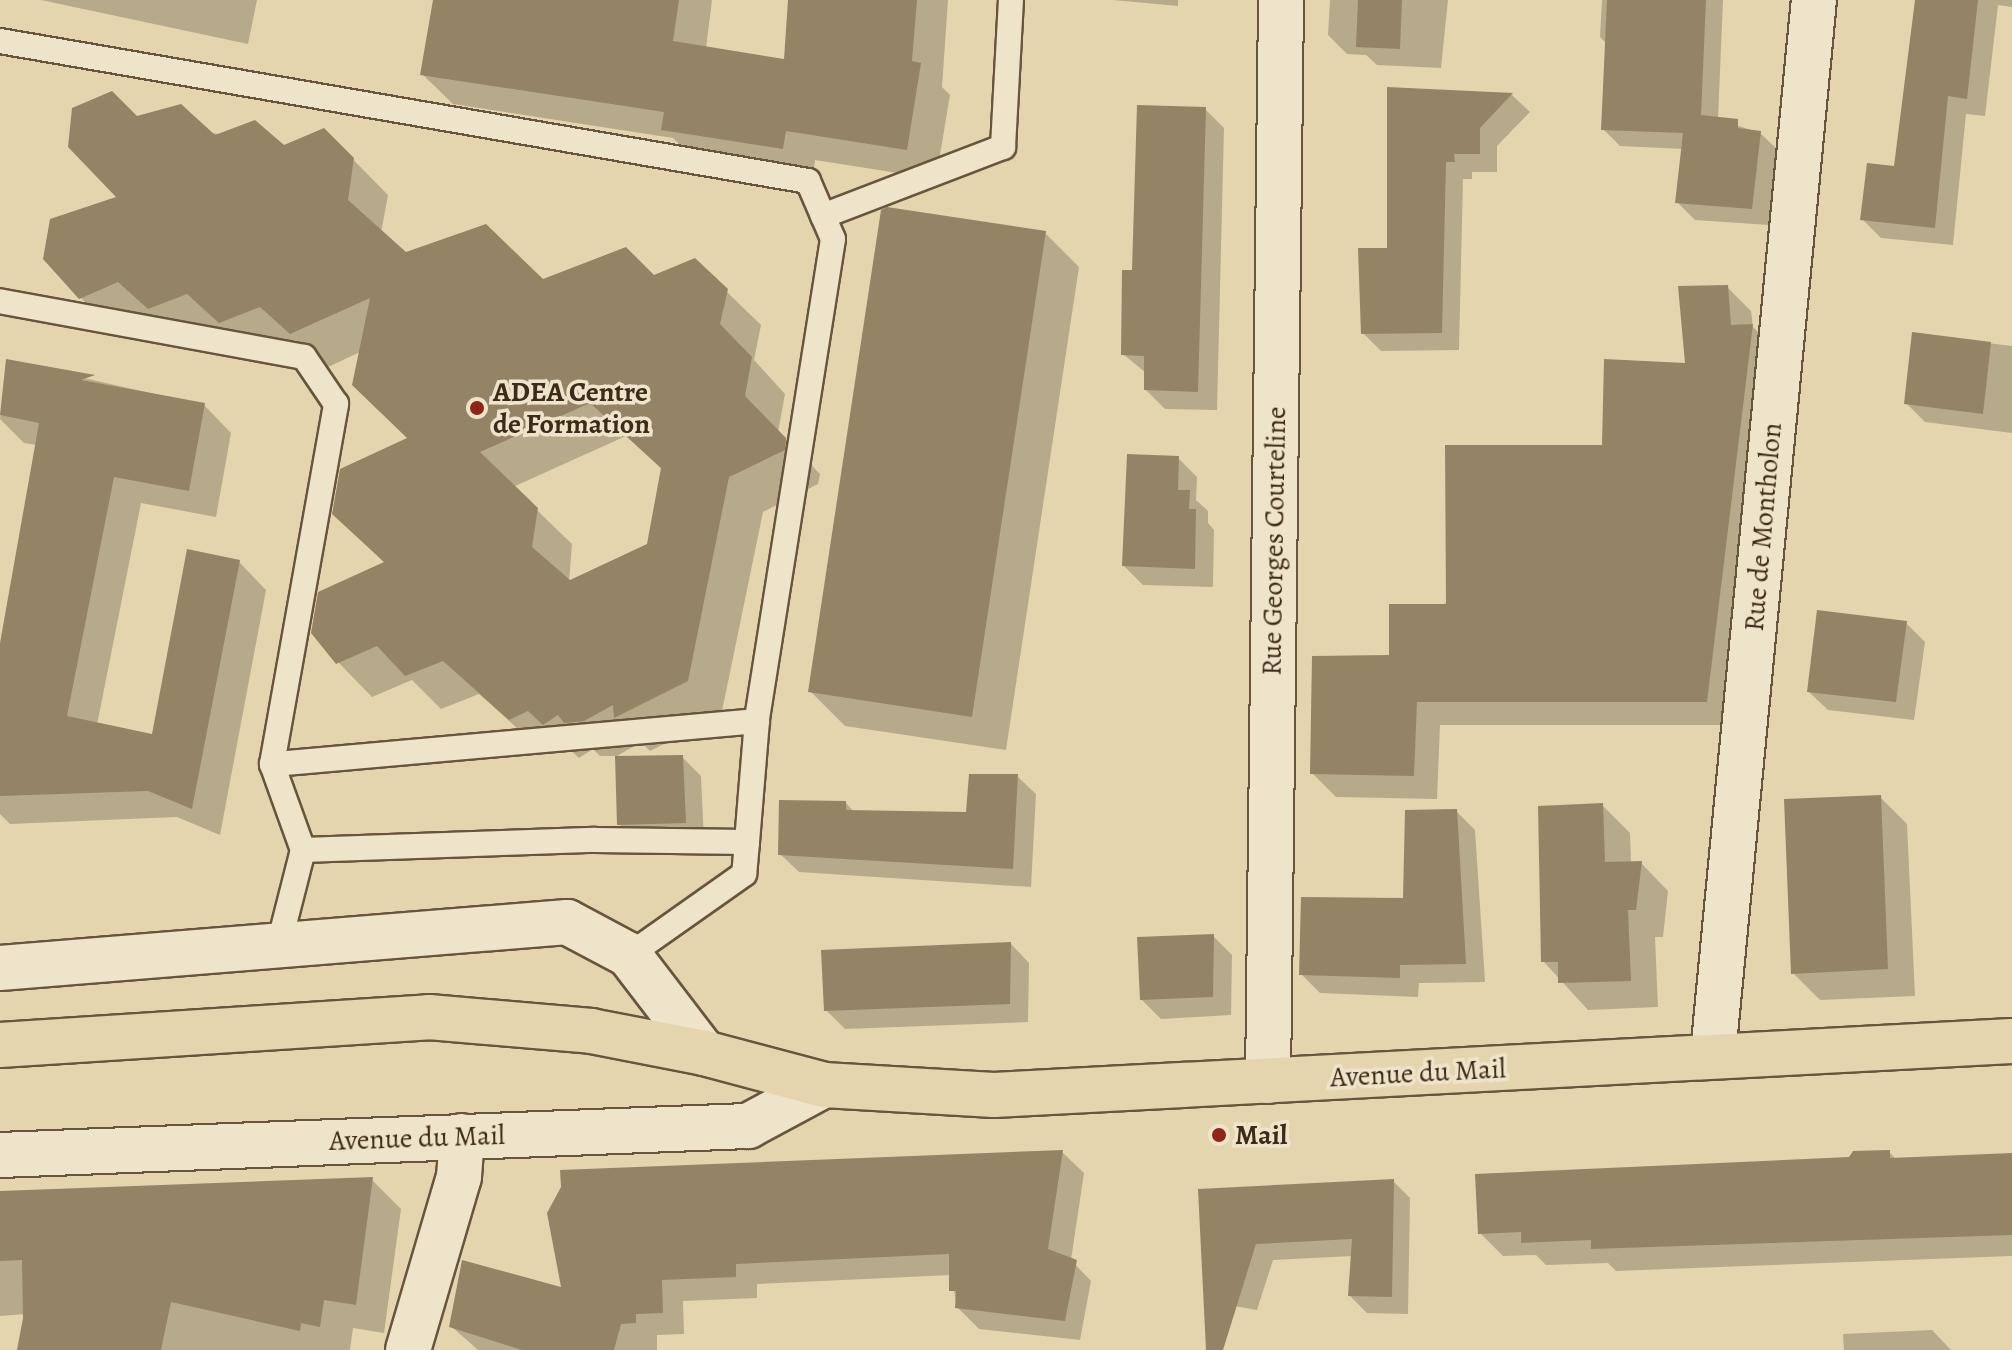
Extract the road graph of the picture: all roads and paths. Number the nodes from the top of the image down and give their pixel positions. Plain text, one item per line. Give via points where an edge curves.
1 (1011, 0) edge
2 (1281, 0) edge
3 (1814, 0) edge
4 (0, 41) edge
5 (823, 216) junction
6 (0, 301) edge
7 (757, 721) junction
8 (272, 764) junction
9 (747, 842) junction
10 (303, 850) junction
11 (278, 948) junction
12 (629, 955) junction
13 (0, 968) edge
14 (2012, 1041) edge
15 (0, 1045) edge
16 (704, 1053) junction
17 (1713, 1054) junction
18 (1268, 1081) junction
19 (824, 1085) junction
20 (462, 1136) junction
21 (0, 1155) edge
22 (408, 1350) edge

1 - 5 lane via 1003,147
2 - 18 street, Rue Georges Courteline
3 - 17 street, Rue de Montholon
4 - 5 lane via 808,181
5 - 7 lane via 833,239
6 - 8 lane via 304,357 336,404
7 - 8 lane
7 - 9 lane
8 - 10 lane
9 - 10 lane via 595,840
9 - 12 lane via 744,874
10 - 11 lane
11 - 12 street via 567,922
11 - 13 street
12 - 16 street
14 - 17 main road, Avenue du Mail
15 - 16 main road, Avenue du Mail via 429,1017 591,1031
16 - 19 main road, Avenue du Mail
17 - 18 main road, Avenue du Mail
18 - 19 main road, Avenue du Mail via 994,1095
19 - 20 street, Avenue du Mail via 748,1126
20 - 21 street, Avenue du Mail
20 - 22 street via 459,1177

